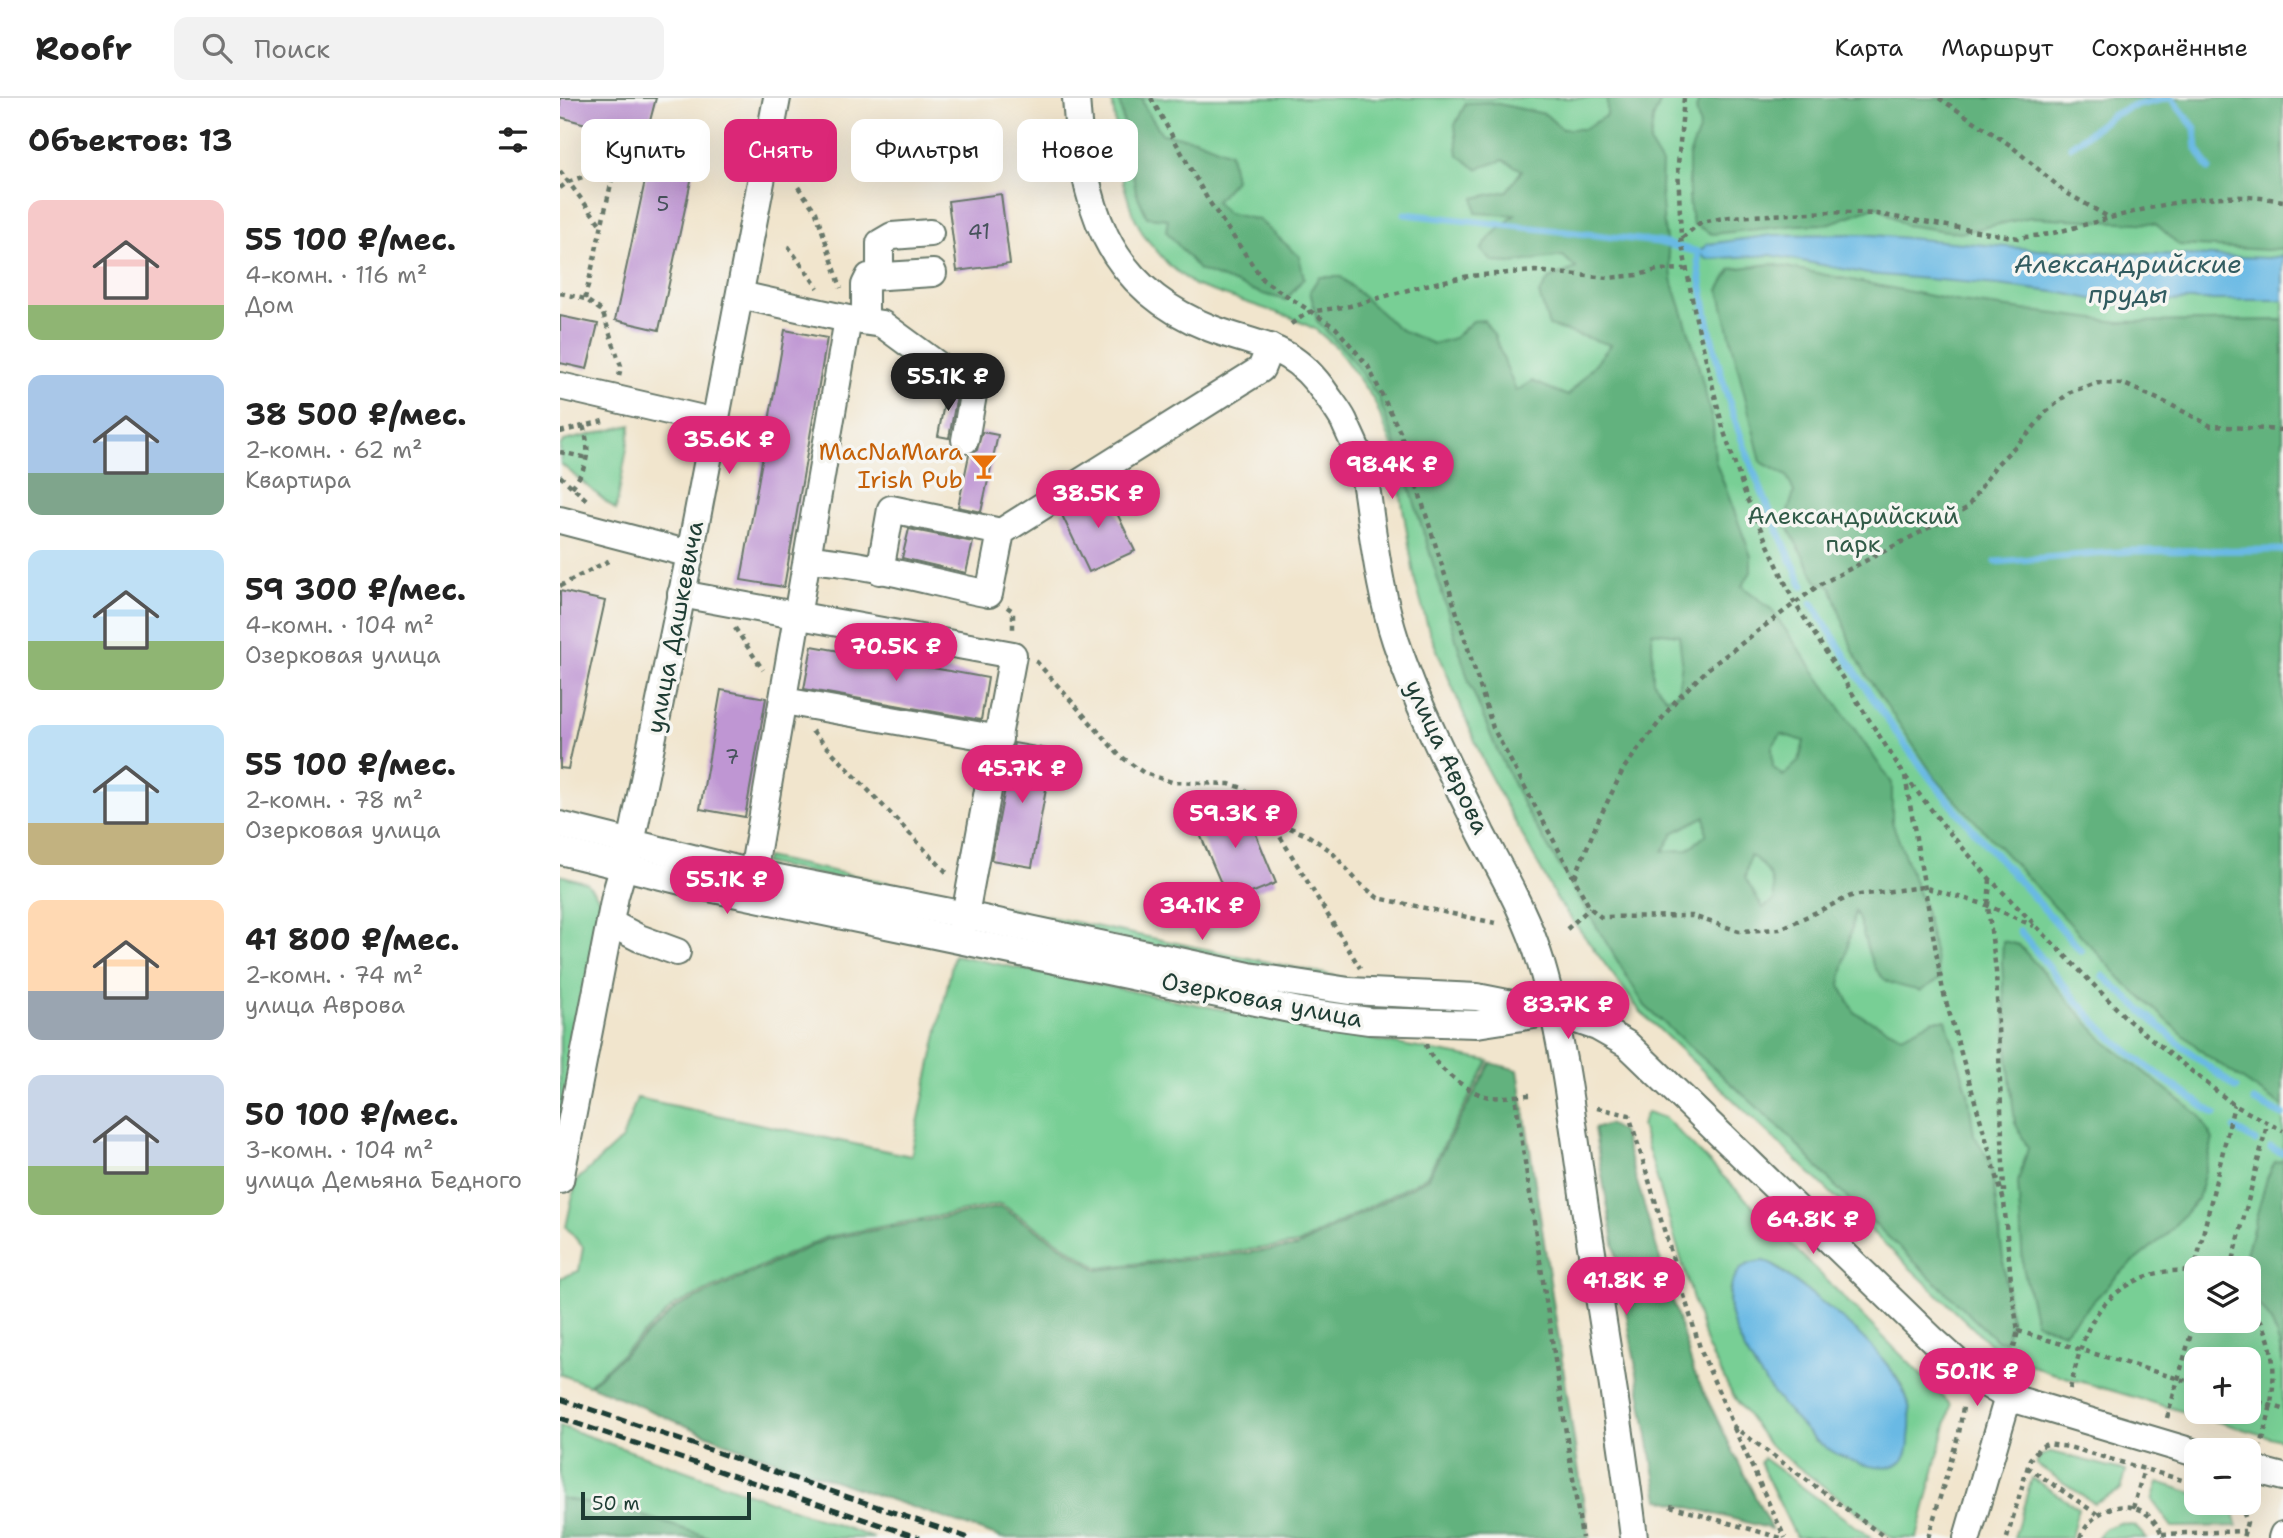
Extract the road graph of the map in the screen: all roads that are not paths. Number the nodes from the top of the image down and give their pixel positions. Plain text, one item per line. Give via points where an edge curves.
1 (1076, 98) edge
2 (770, 100) edge
3 (930, 233) dead end
4 (933, 273) dead end
5 (880, 276) junction
6 (740, 295) junction
7 (853, 312) junction
8 (1270, 347) junction
9 (560, 386) edge
10 (716, 422) junction
11 (965, 440) dead end
12 (560, 520) edge
13 (1001, 532) junction
14 (690, 554) junction
15 (807, 559) junction
16 (880, 572) junction
17 (681, 594) junction
18 (799, 617) junction
19 (784, 701) junction
20 (999, 739) junction
21 (560, 825) edge
22 (560, 851) edge
23 (627, 855) junction
24 (753, 873) junction
25 (610, 923) junction
26 (963, 927) junction
27 (677, 952) dead end
28 (1553, 1012) junction
29 (560, 1180) edge
30 (2008, 1397) junction
31 (2184, 1448) edge
32 (2261, 1461) edge
33 (2283, 1477) edge
34 (1634, 1538) edge
35 (1967, 1538) edge

1 - 8 street, улица Аврова via 1088,188 1098,223 1127,271 1177,313
2 - 6 street, улица Дашкевича
3 - 5 street via 892,236 880,243
4 - 5 street
5 - 7 street via 869,276
6 - 7 street
6 - 10 street, улица Дашкевича
7 - 11 street via 882,324 946,371 976,378
7 - 15 street
8 - 13 street via 1261,369
8 - 28 street, улица Аврова via 1311,373 1342,416 1360,457 1381,589 1396,641 1457,784 1523,913
9 - 10 street
10 - 14 street, улица Дашкевича
12 - 14 street
13 - 16 street via 989,594
13 - 16 street via 891,509
14 - 17 street, улица Дашкевича
15 - 16 street via 848,562
15 - 18 street
17 - 18 street
17 - 23 street, улица Дашкевича
18 - 19 street
18 - 20 street via 1013,656
19 - 20 street
19 - 24 street
20 - 26 street
21 - 23 street, Озерковая улица
22 - 23 street, Озерковая улица
23 - 24 street, Озерковая улица
23 - 25 street, улица Дашкевича
23 - 26 street, Озерковая улица via 709,888
24 - 26 street, Озерковая улица
25 - 27 street
25 - 29 street, улица Дашкевича
26 - 28 street, Озерковая улица via 1348,1019 1477,1024
28 - 30 street via 1597,1027 1627,1044 1943,1349 1973,1376
28 - 34 street, улица Аврова
30 - 31 street
30 - 35 street
32 - 33 street

